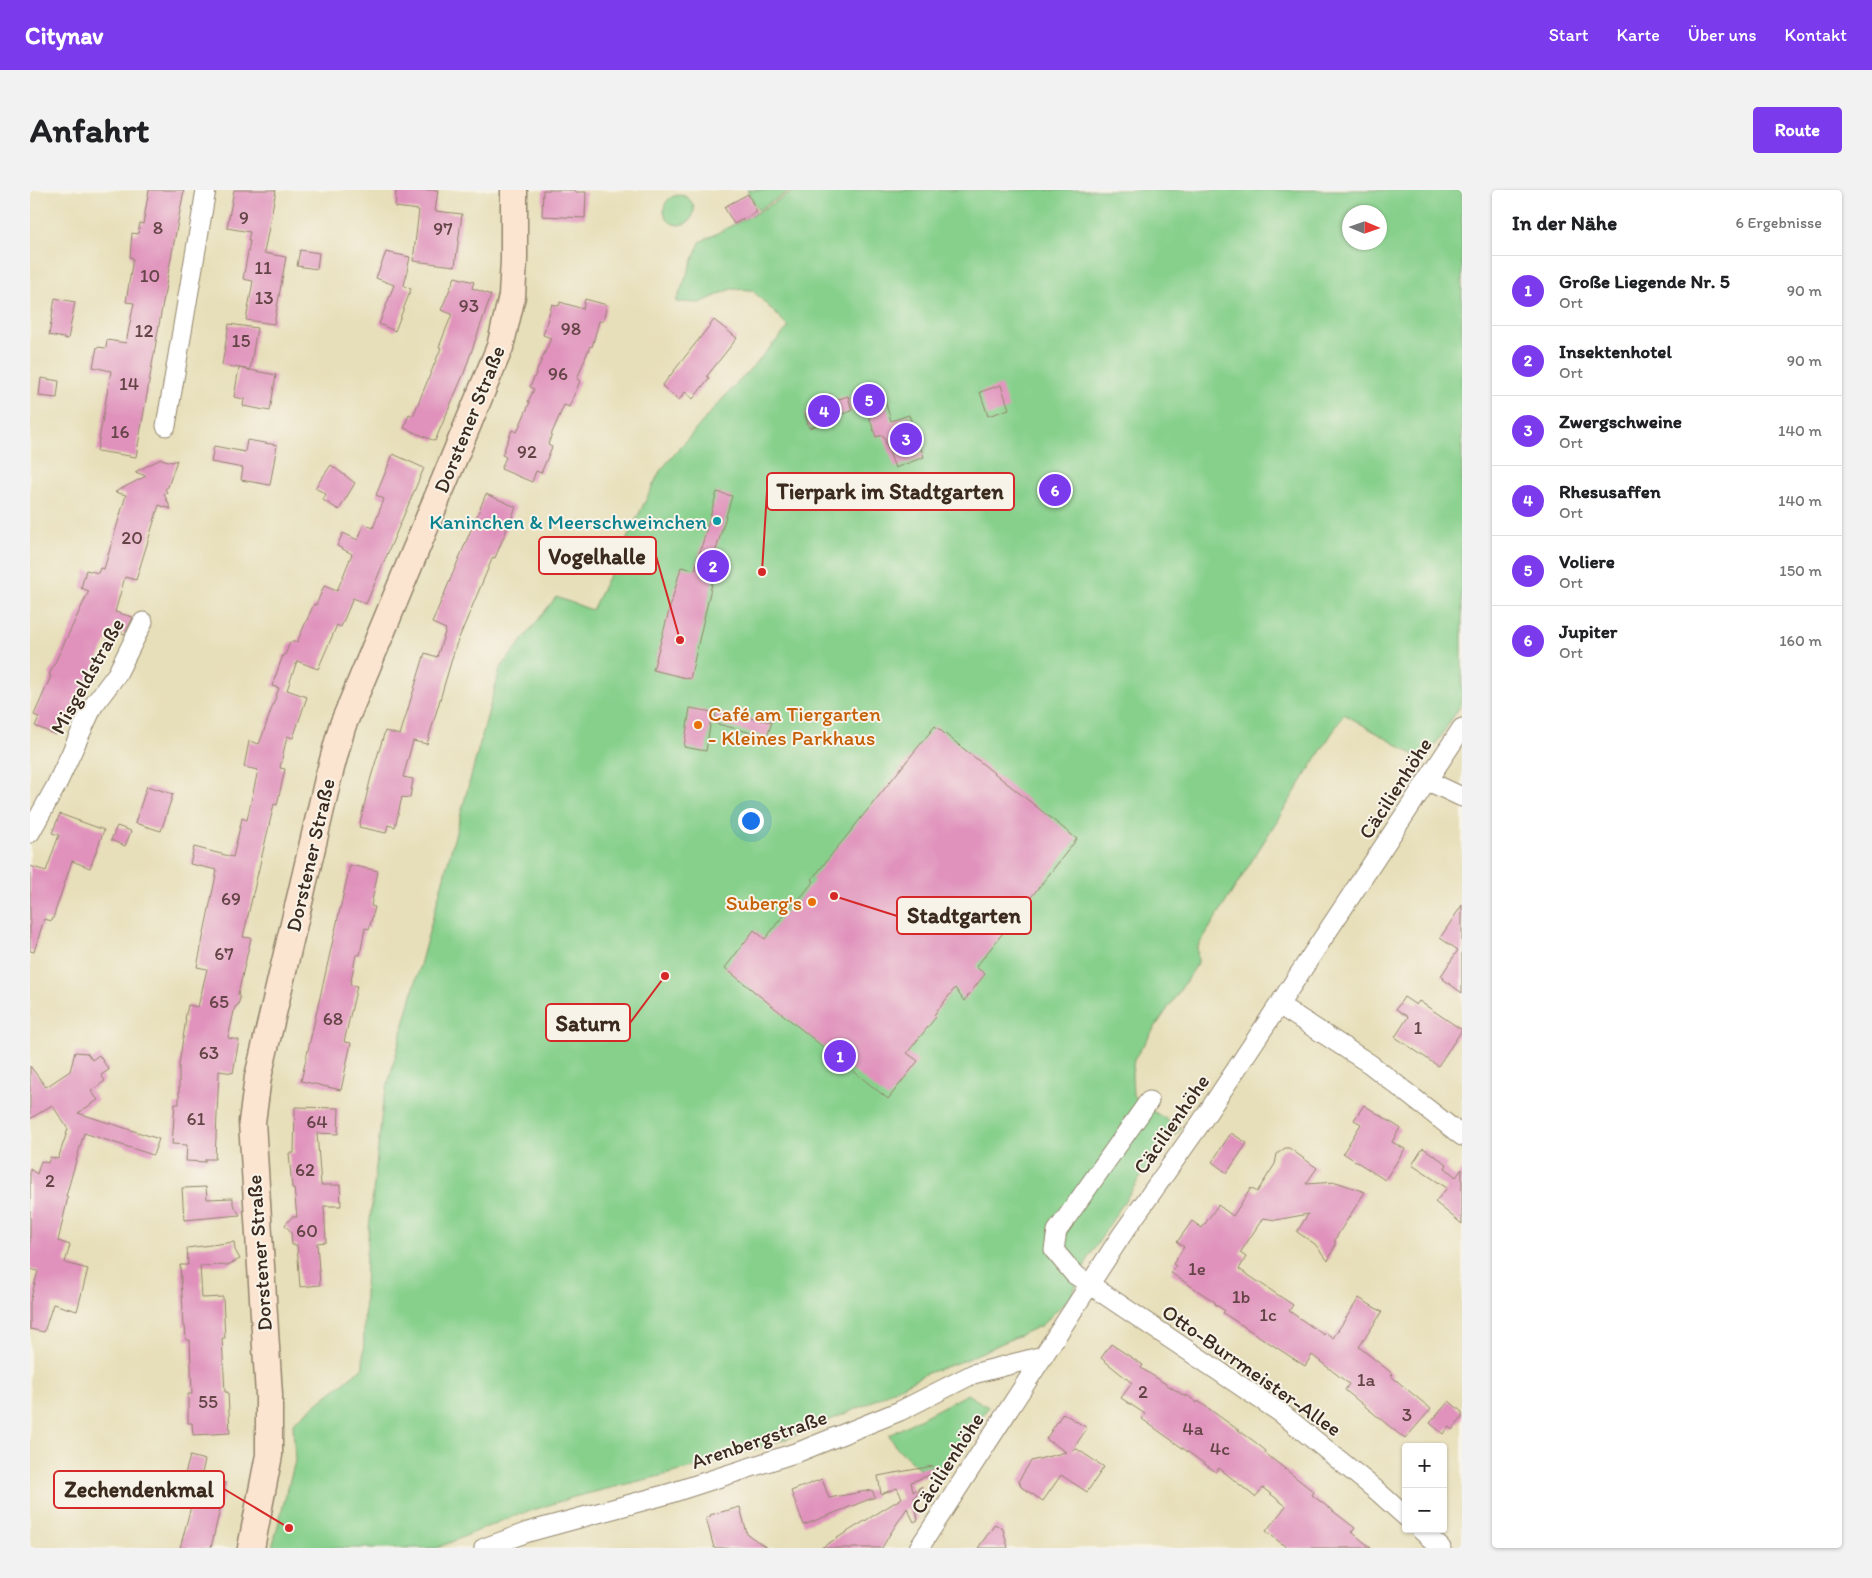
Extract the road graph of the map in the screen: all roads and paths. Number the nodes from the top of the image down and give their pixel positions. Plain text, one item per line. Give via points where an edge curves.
1 (206, 190) edge
2 (514, 190) edge
3 (166, 426) dead end
4 (143, 622) dead end
5 (1462, 728) edge
6 (1428, 781) junction
7 (1462, 796) edge
8 (30, 833) edge
9 (1279, 1005) junction
10 (1150, 1101) dead end
11 (1462, 1136) edge
12 (1091, 1285) junction
13 (1043, 1356) junction
14 (1402, 1513) edge
15 (1424, 1533) edge
16 (251, 1548) edge
17 (484, 1548) edge
18 (919, 1548) edge
19 (1441, 1548) edge

1 - 3 street
2 - 16 main road, Dorstener Straße via 512,296 500,347 342,727 258,1077 252,1122 269,1395 269,1455
4 - 8 street, Misgeldstraße via 117,674 92,706 56,786
5 - 6 street, Cäcilienhöhe
6 - 7 street
6 - 9 street, Cäcilienhöhe
9 - 11 street via 1370,1064
9 - 12 street, Cäcilienhöhe
10 - 12 street, Otto-Burrmeister-Allee via 1057,1231 1054,1250 1074,1274
12 - 13 street, Cäcilienhöhe
12 - 14 street, Otto-Burrmeister-Allee via 1281,1413
13 - 17 street, Arenbergstraße via 973,1374 900,1411 801,1451
13 - 18 street, Cäcilienhöhe
15 - 19 street

